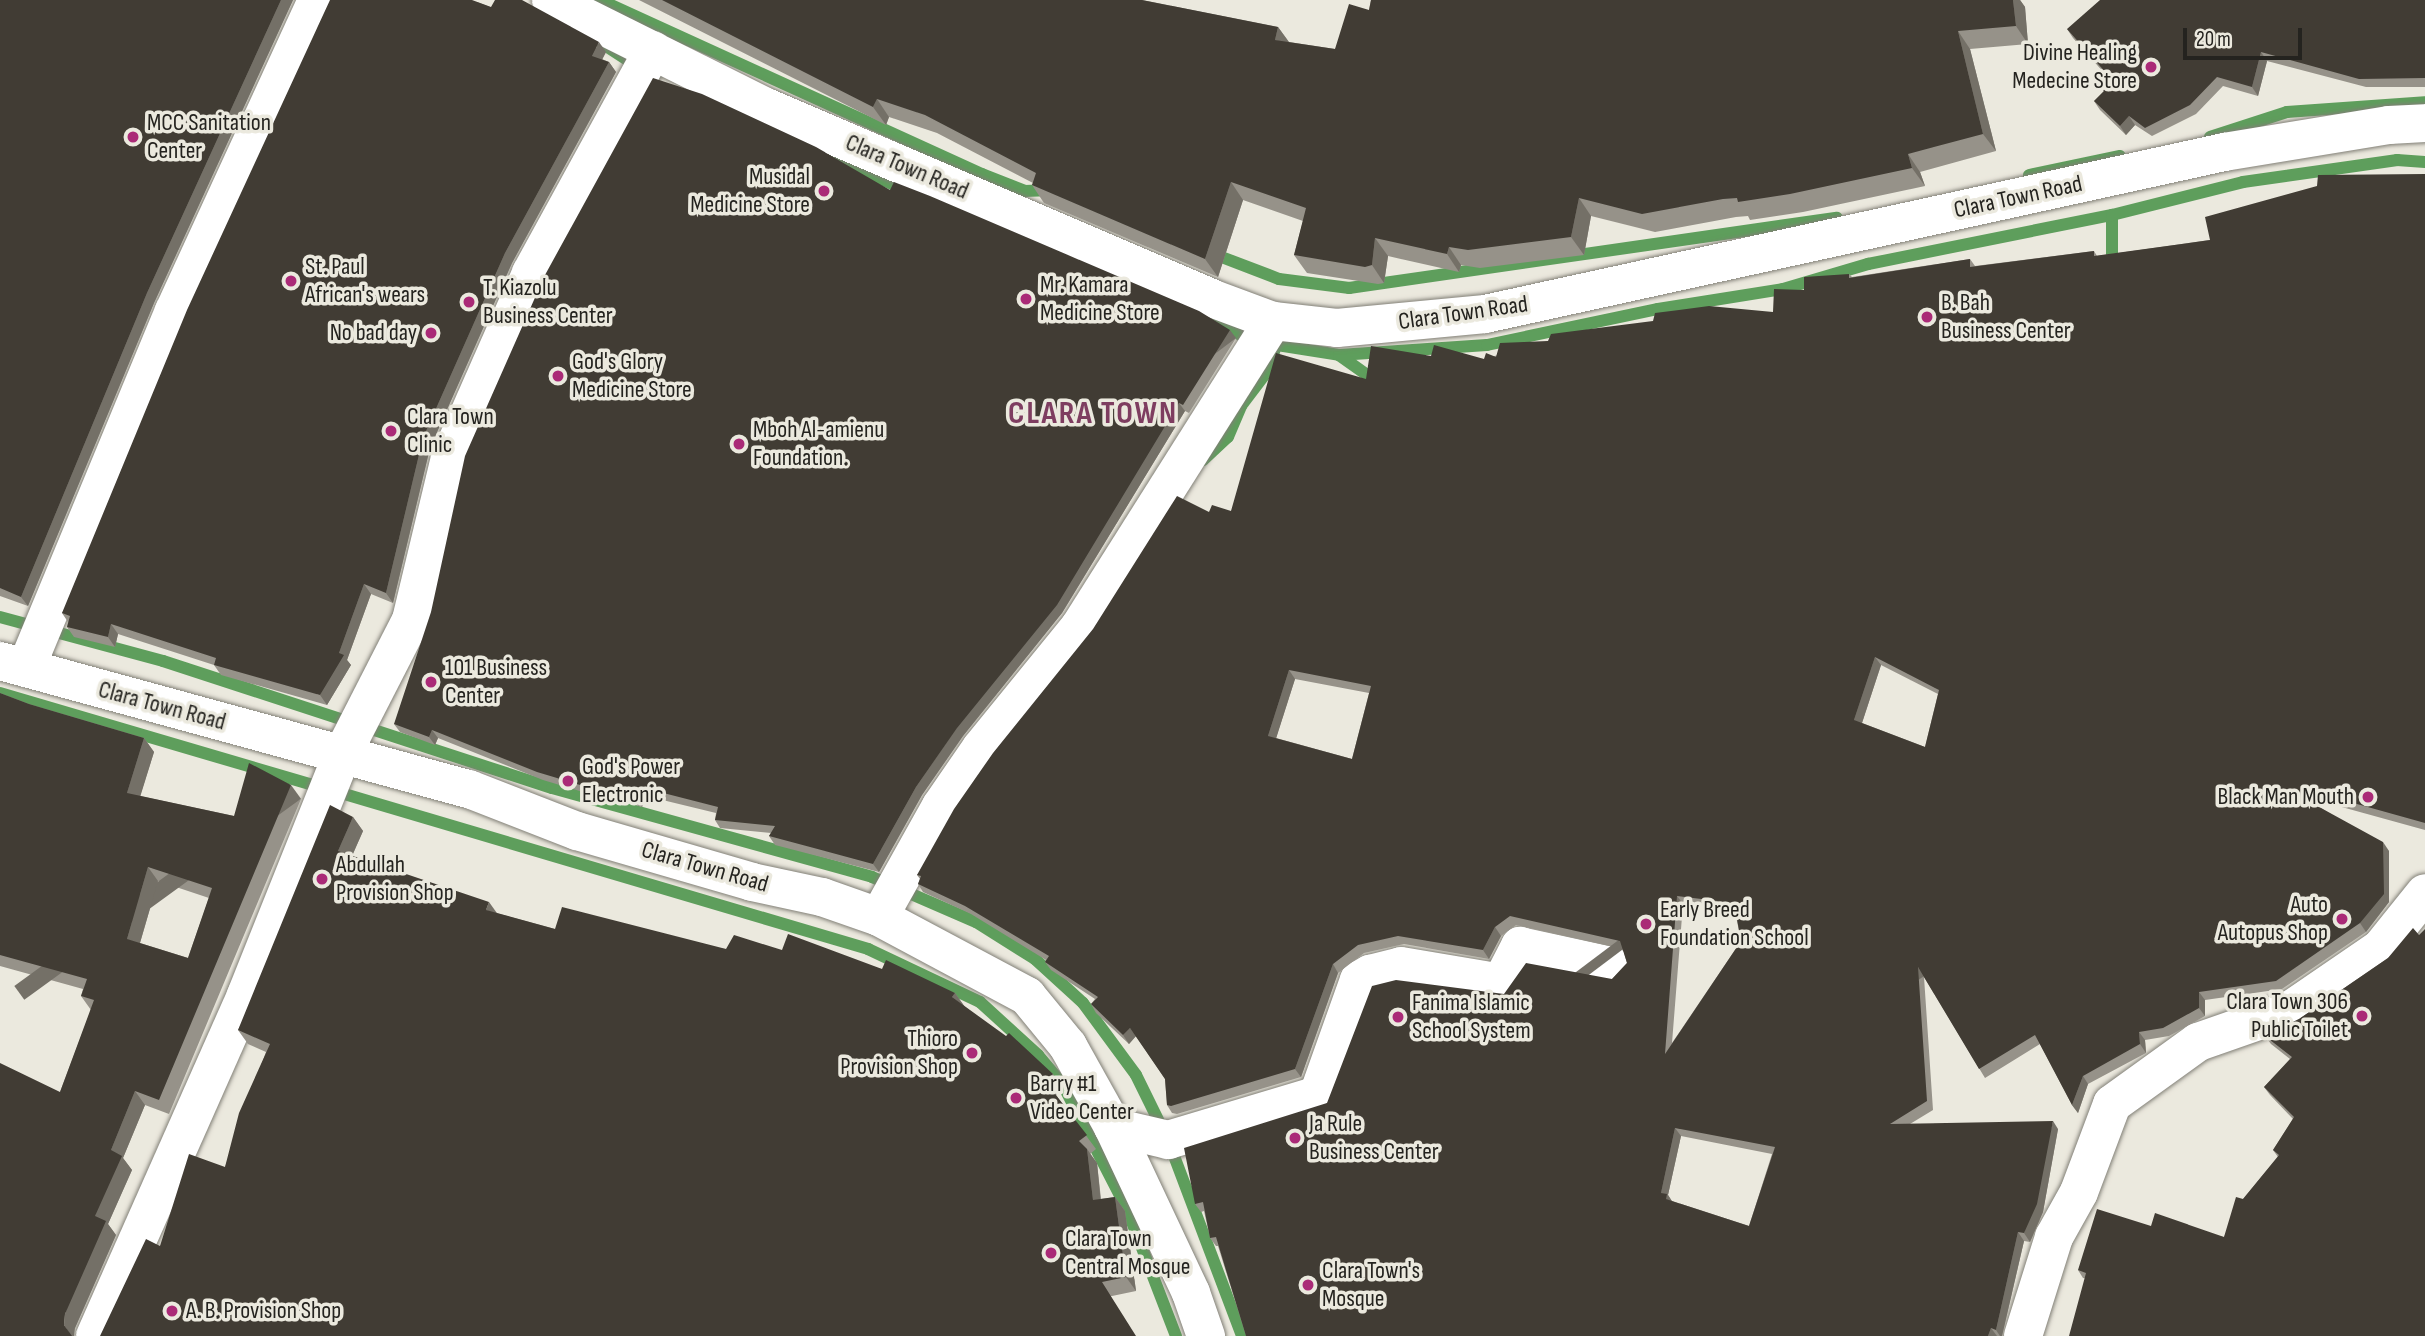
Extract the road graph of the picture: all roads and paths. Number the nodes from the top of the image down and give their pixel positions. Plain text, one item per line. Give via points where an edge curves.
1 (317, 0) edge
2 (551, 0) edge
3 (653, 50) junction
4 (2425, 123) edge
5 (1273, 321) junction
6 (19, 661) edge
7 (342, 755) junction
8 (2425, 893) edge
9 (880, 917) junction
10 (1612, 966) dead end
11 (1114, 1127) junction
12 (95, 1336) edge
13 (1206, 1336) edge
14 (2023, 1336) edge

1 - 6 street via 174,311 55,600
2 - 3 street, Clara Town Road
3 - 5 street, Clara Town Road via 766,107
3 - 7 street via 531,273 450,457 411,621
4 - 5 street, Clara Town Road via 2224,152 1485,314 1337,328
5 - 9 street via 1080,626 1014,705 941,806
6 - 7 street, Clara Town Road
7 - 9 street, Clara Town Road via 469,789 577,831
7 - 12 street via 241,1007
8 - 14 street via 2381,948 2292,1009 2198,1042 2112,1104 2079,1192 2054,1237
9 - 11 street, Clara Town Road via 1027,996 1068,1046
10 - 11 street via 1520,946 1502,983 1401,966 1370,974 1359,980 1318,1095 1168,1140
11 - 13 street, Clara Town Road via 1191,1293

